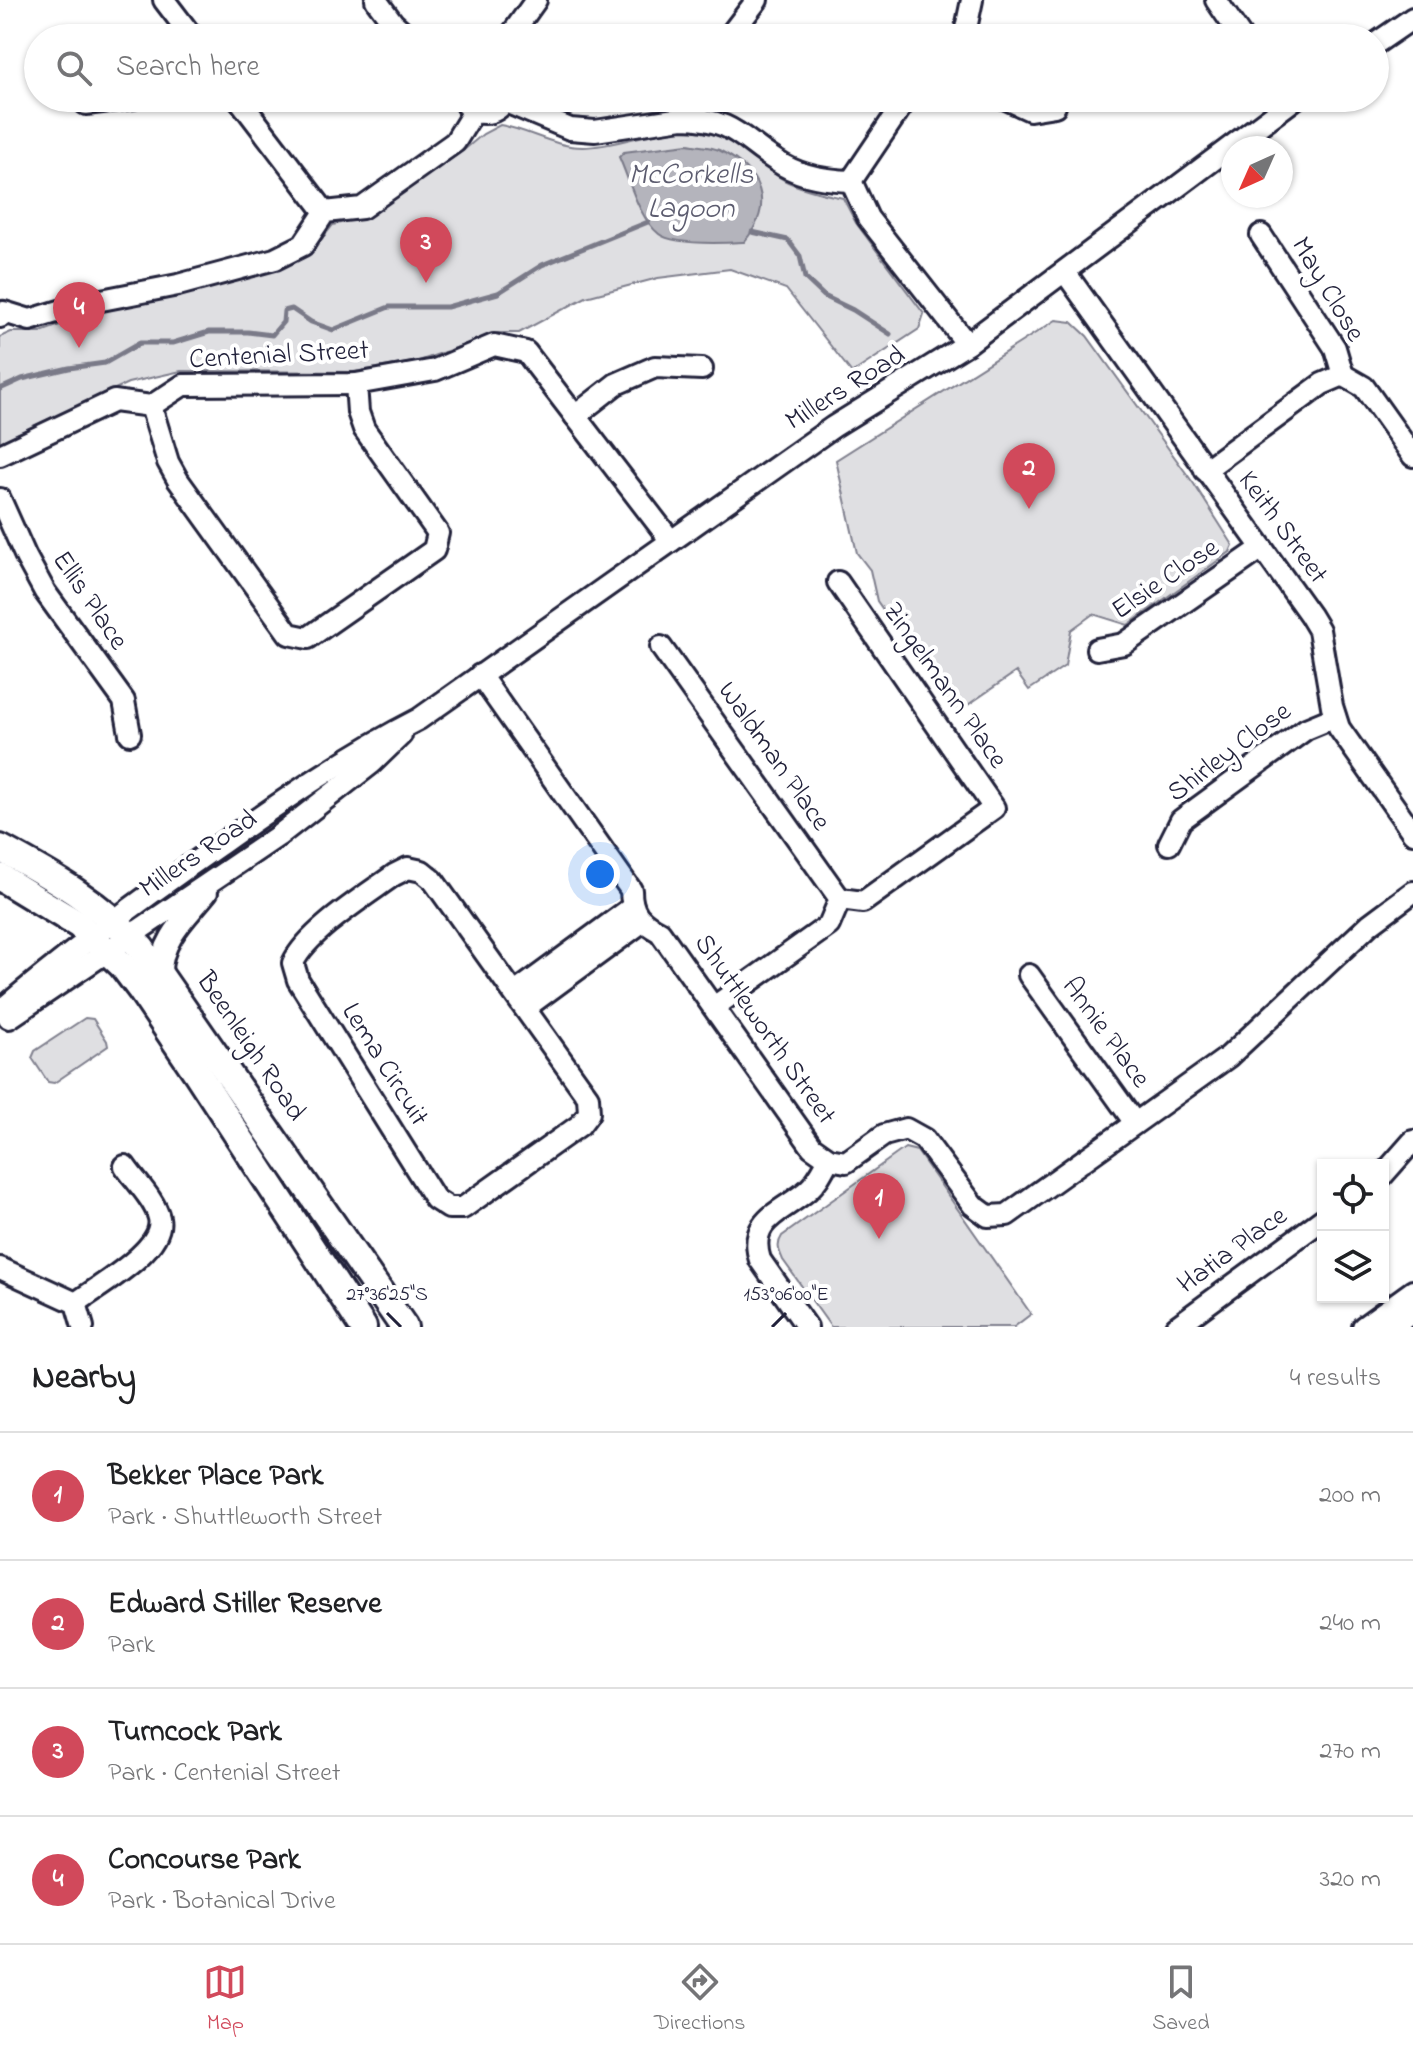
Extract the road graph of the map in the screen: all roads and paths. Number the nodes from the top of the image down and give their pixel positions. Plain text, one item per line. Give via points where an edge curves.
1 (164, 0) edge
2 (376, 0) edge
3 (536, 0) edge
4 (757, 0) edge
5 (972, 0) edge
6 (1224, 3) edge
7 (1413, 18) edge
8 (182, 24) edge
9 (394, 24) edge
10 (519, 24) edge
11 (739, 24) edge
12 (967, 24) edge
13 (1235, 24) edge
14 (1389, 34) edge
15 (249, 112) edge
16 (466, 112) edge
17 (529, 112) edge
18 (692, 112) edge
19 (705, 112) edge
20 (898, 112) edge
21 (1272, 112) edge
22 (851, 181) junction
23 (325, 212) junction
24 (1261, 235) dead end
25 (1065, 272) junction
26 (1, 309) edge
27 (967, 344) junction
28 (702, 369) dead end
29 (1343, 375) junction
30 (356, 384) junction
31 (151, 406) junction
32 (575, 416) junction
33 (0, 455) edge
34 (1413, 456) edge
35 (1205, 470) junction
36 (0, 499) edge
37 (671, 541) junction
38 (1262, 548) junction
39 (838, 582) dead end
40 (661, 647) dead end
41 (1097, 649) dead end
42 (480, 675) junction
43 (1335, 717) junction
44 (419, 719) junction
45 (130, 734) dead end
46 (1413, 833) edge
47 (1169, 844) dead end
48 (0, 848) edge
49 (219, 876) junction
50 (0, 877) edge
51 (1413, 892) edge
52 (840, 899) junction
53 (637, 915) junction
54 (111, 936) junction
55 (161, 974) junction
56 (1029, 975) dead end
57 (520, 1000) junction
58 (714, 1007) junction
59 (0, 1011) edge
60 (0, 1024) edge
61 (1135, 1123) junction
62 (1413, 1141) edge
63 (829, 1159) junction
64 (125, 1166) dead end
65 (1389, 1168) edge
66 (1317, 1223) edge
67 (0, 1268) edge
68 (1413, 1291) edge
69 (76, 1303) junction
70 (1413, 1312) edge
71 (83, 1327) edge
72 (363, 1327) edge
73 (404, 1327) edge
74 (807, 1327) edge
75 (1176, 1327) edge
76 (1363, 1327) edge
77 (1391, 1327) edge

1 - 8 street
2 - 9 street
3 - 10 street
4 - 11 street
5 - 12 street
6 - 13 street
7 - 14 street
15 - 23 street
16 - 23 street via 455,142 362,208
17 - 18 street via 570,129 595,131 682,118
19 - 22 street via 785,166 819,179
20 - 22 street
21 - 25 street, Millers Road
22 - 27 street via 868,218
23 - 26 street via 303,245 275,259 30,320
24 - 29 street, May Close via 1335,348
25 - 27 street, Millers Road
25 - 35 street, Keith Street
27 - 37 street, Millers Road via 833,427
28 - 32 street via 655,367 616,384
29 - 34 street via 1364,387
29 - 35 street via 1322,384
30 - 31 street, Centenial Street via 183,385
30 - 31 street via 364,429 438,533 434,550 308,638 289,634 178,480
30 - 32 street, Centenial Street via 435,370 494,345 526,352
31 - 33 street via 114,401
32 - 37 street, Centenial Street
35 - 38 street, Keith Street
36 - 45 street, Ellis Place via 45,592 124,701
37 - 42 street, Millers Road
38 - 41 street, Elsie Close via 1124,644
38 - 43 street, Keith Street via 1319,630
39 - 52 street, Zingelmann Place via 994,808 863,902
40 - 52 street, Waldman Place
42 - 44 street, Millers Road
42 - 53 street, Shuttleworth Street via 631,890
43 - 46 street, Keith Street
43 - 47 street, Shirley Close via 1306,729 1181,820
44 - 49 street, Millers Road via 372,763
44 - 54 street, Millers Road via 307,783
48 - 54 main road, Beenleigh Road via 69,886
49 - 54 street, Millers Road
49 - 55 street via 168,940
50 - 54 main road, Beenleigh Road
51 - 61 street, Shuttleworth Street via 1370,924 1241,1046
52 - 58 street via 829,925
53 - 57 street
53 - 58 street, Shuttleworth Street via 660,932
54 - 55 main road, Beenleigh Road
54 - 59 street, Millers Road
54 - 60 street, Millers Road
54 - 72 main road, Beenleigh Road via 141,990
55 - 73 main road, Beenleigh Road
56 - 61 street, Annie Place
57 - 57 street, Lema Circuit via 588,1097 589,1113 580,1125 463,1208 449,1208 435,1199 298,980 293,963 313,937 408,868 433,880
58 - 63 street, Shuttleworth Street via 812,1147
61 - 63 street, Shuttleworth Street via 1007,1215 988,1216 973,1205 924,1139 906,1129 884,1135 846,1162
62 - 65 street
63 - 74 street via 817,1181 765,1222 757,1235 760,1260
64 - 69 street via 155,1209 157,1237
66 - 75 street, Hatia Place
67 - 69 street
68 - 76 street
69 - 71 street
70 - 77 street

